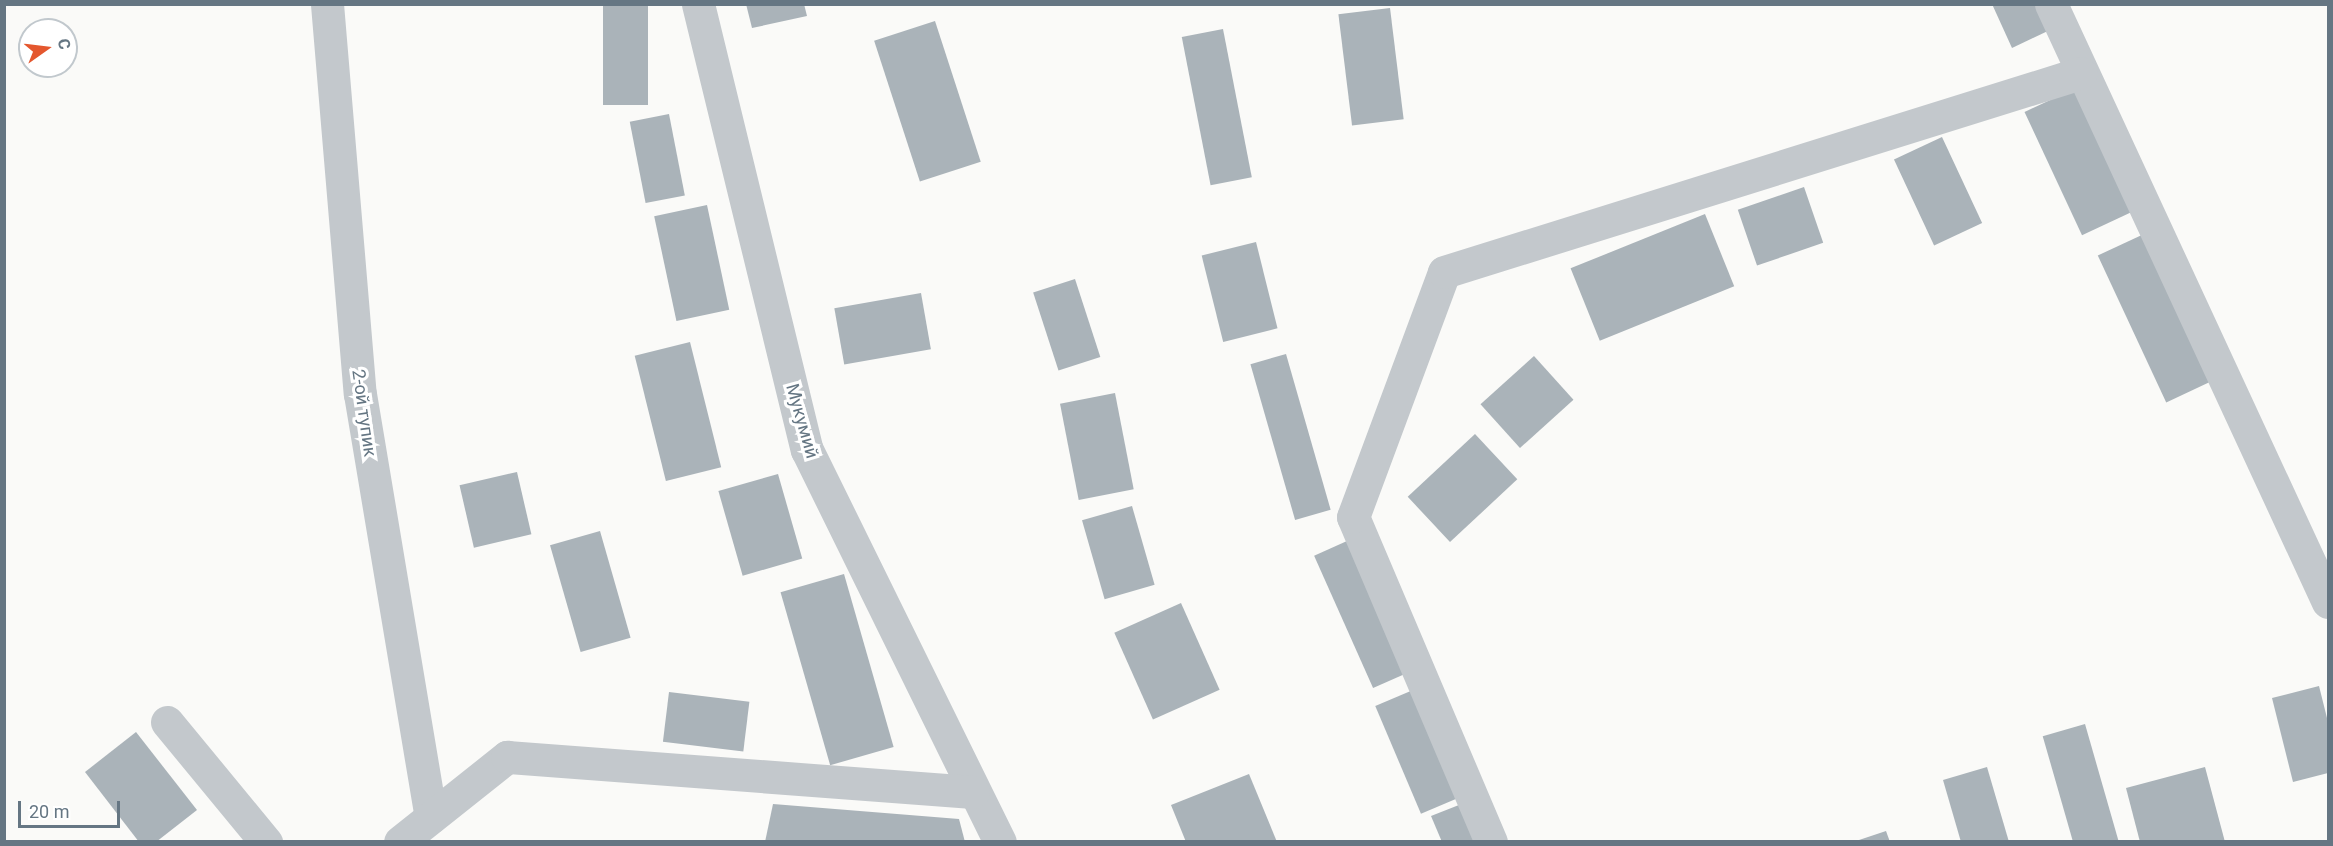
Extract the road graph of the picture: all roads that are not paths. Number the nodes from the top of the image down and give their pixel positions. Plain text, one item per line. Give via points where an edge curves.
1 (327, 4) edge
2 (698, 4) edge
3 (2051, 4) edge
4 (2081, 73) junction
5 (2328, 602) edge
6 (167, 722) dead end
7 (973, 792) junction
8 (430, 817) junction
9 (266, 842) edge
10 (400, 842) edge
11 (1000, 842) edge
12 (1491, 842) edge

1 - 8 street, 2-ой тупик via 360,394
2 - 7 street, Мукумий via 807,450
3 - 4 street
4 - 5 street
4 - 12 street via 1444,272 1353,517
6 - 9 street
7 - 8 street via 507,757
7 - 11 street, Мукумий
8 - 10 street

